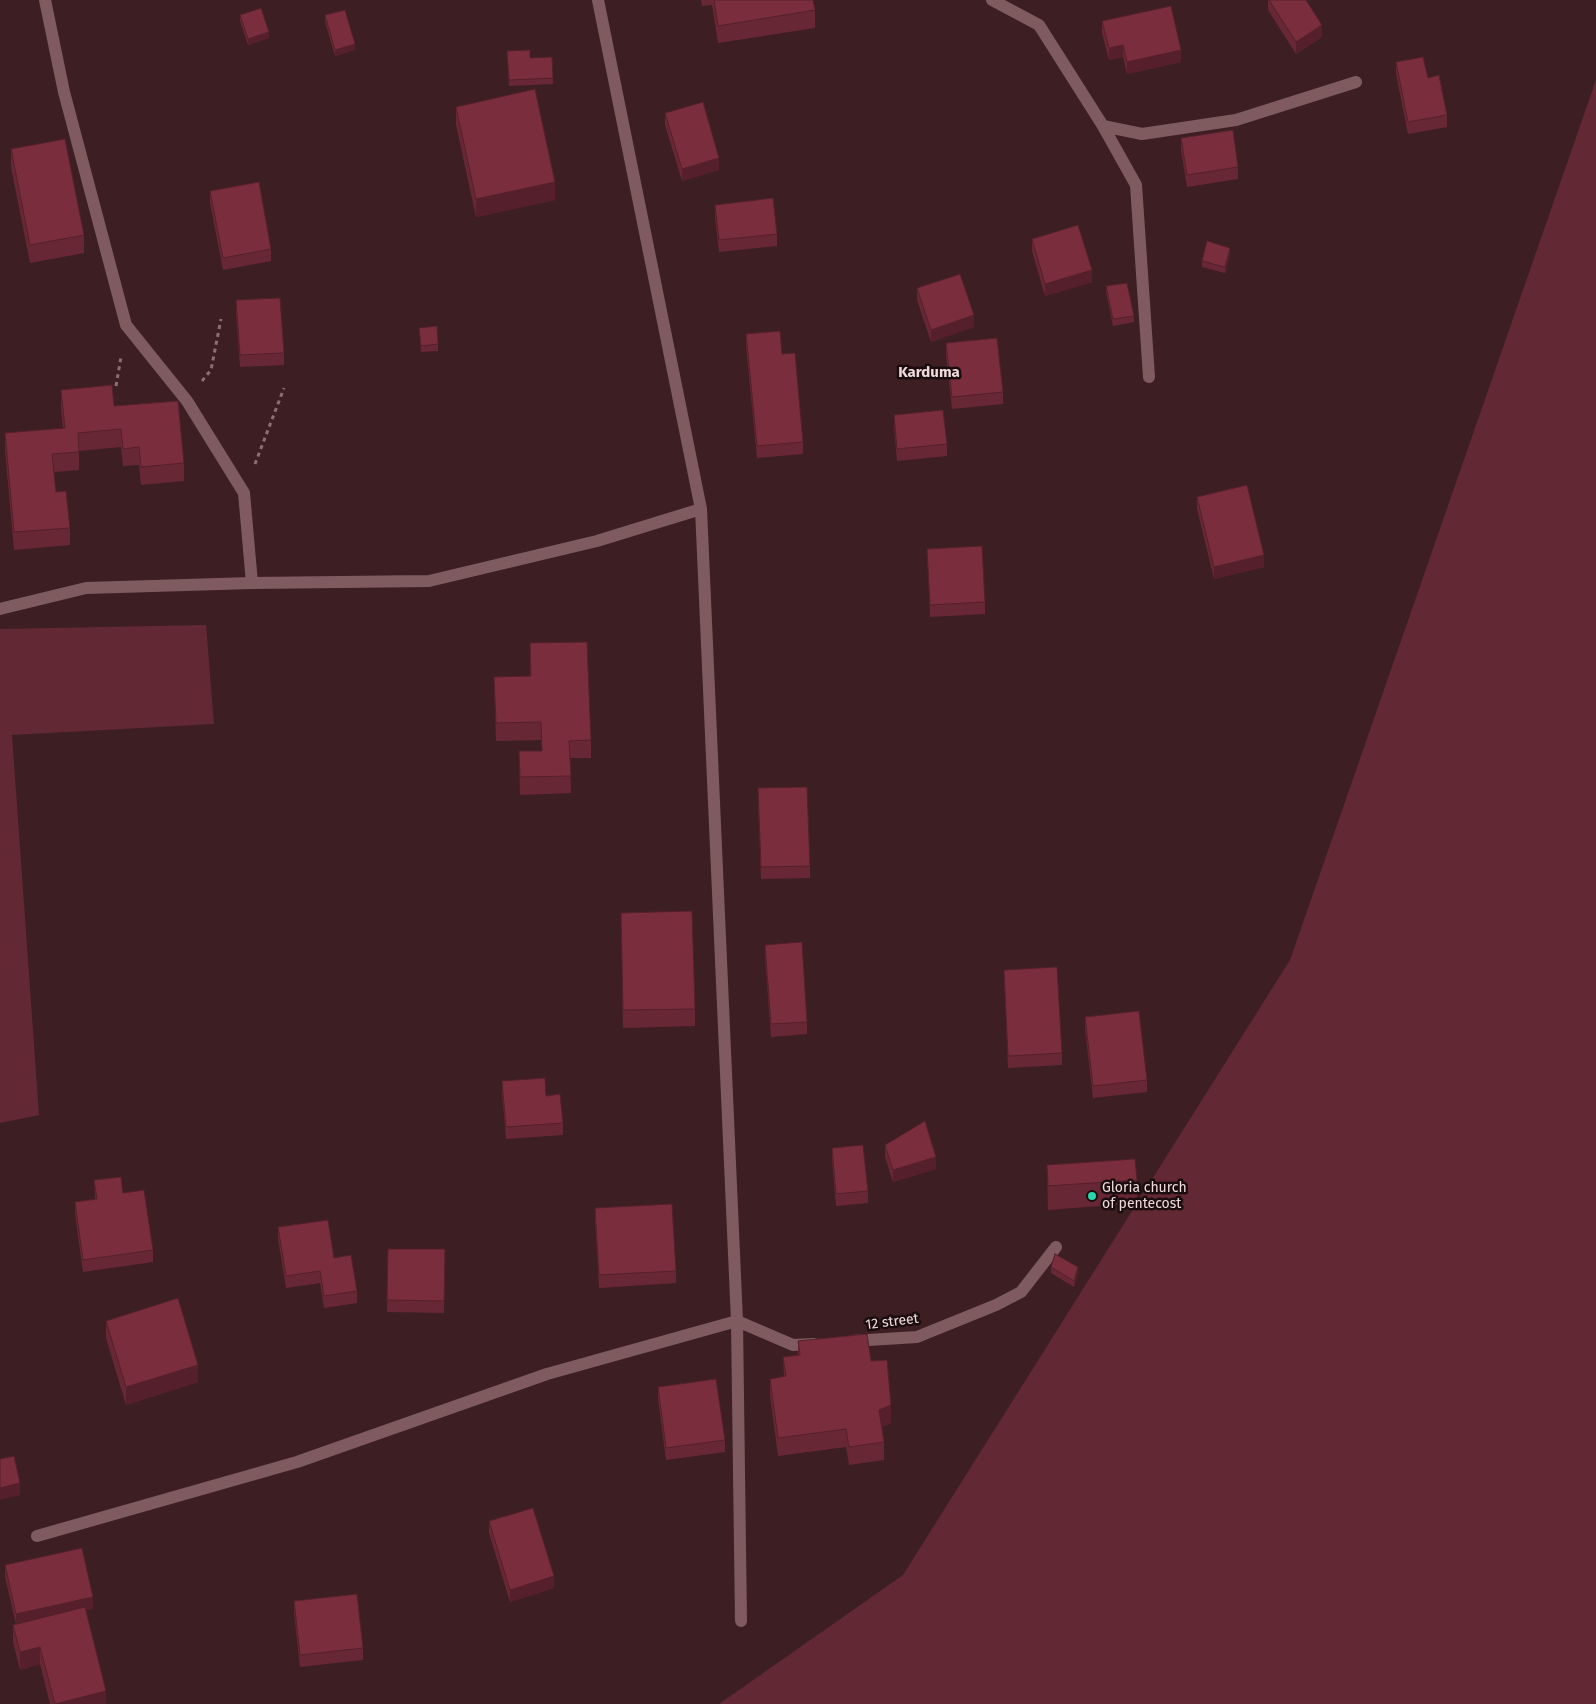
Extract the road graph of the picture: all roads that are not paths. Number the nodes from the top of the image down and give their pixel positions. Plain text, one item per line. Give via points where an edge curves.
1 (46, 0) edge
2 (992, 0) edge
3 (602, 2) edge
4 (1356, 82) dead end
5 (1103, 126) junction
6 (1149, 377) dead end
7 (701, 510) junction
8 (252, 583) junction
9 (0, 608) edge
10 (1056, 1247) dead end
11 (737, 1321) junction
12 (841, 1342) edge
13 (822, 1343) edge
14 (37, 1536) dead end
15 (741, 1621) dead end

1 - 8 street via 64,92 126,325 187,401 244,493
2 - 5 street via 1039,25
3 - 7 street
4 - 5 street via 1236,120 1142,134
5 - 6 street via 1136,185
7 - 8 street via 597,541 428,582
7 - 11 street
8 - 9 street via 86,588
10 - 12 street, 12 street via 1021,1292 996,1305 917,1336
11 - 13 street via 793,1345
11 - 14 street via 547,1374 297,1462
11 - 15 street

